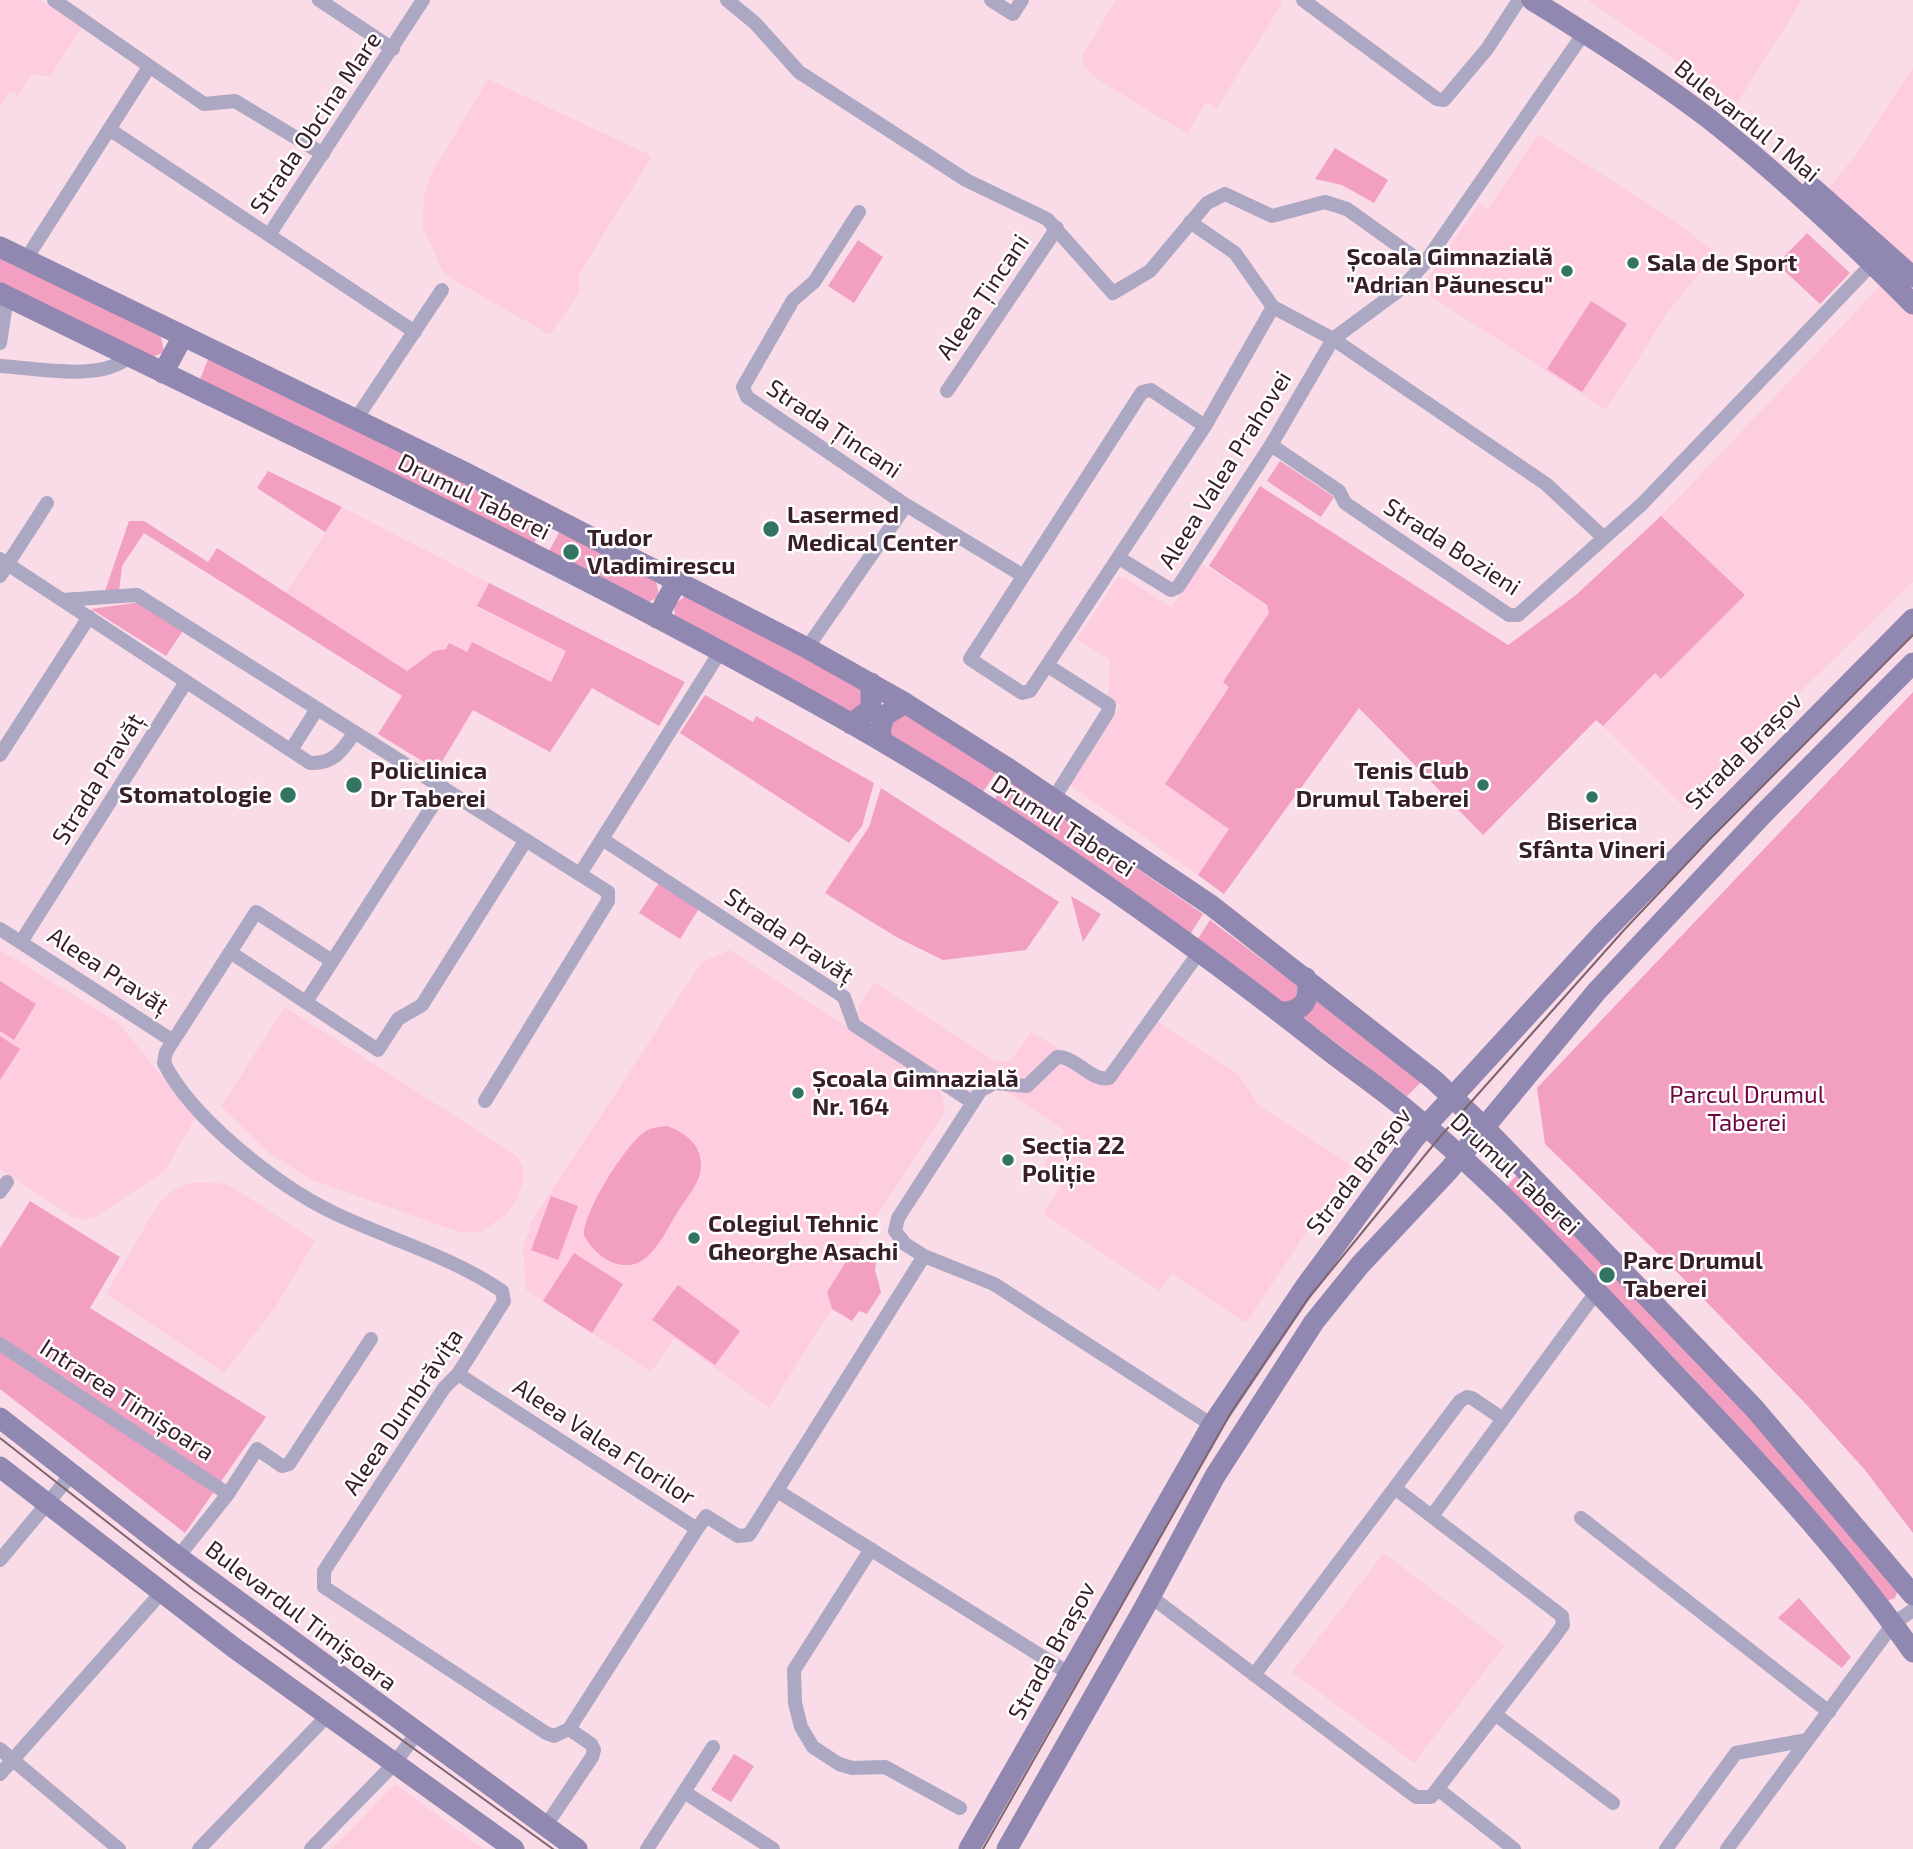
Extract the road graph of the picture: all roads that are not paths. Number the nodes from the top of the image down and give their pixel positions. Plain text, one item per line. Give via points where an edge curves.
1 (54, 0) edge
2 (319, 0) edge
3 (423, 0) edge
4 (727, 0) edge
5 (991, 0) edge
6 (1022, 0) edge
7 (1303, 0) edge
8 (1519, 0) edge
9 (1532, 0) edge
10 (1556, 0) edge
11 (1584, 33) junction
12 (393, 49) junction
13 (149, 67) junction
14 (109, 130) junction
15 (323, 154) junction
16 (859, 212) dead end
17 (1190, 222) junction
18 (1057, 228) junction
19 (269, 235) junction
20 (0, 247) edge
21 (26, 259) junction
22 (1424, 264) junction
23 (1872, 264) junction
24 (1913, 277) edge
25 (442, 290) dead end
26 (4, 295) edge
27 (1913, 304) edge
28 (1273, 307) junction
29 (415, 332) junction
30 (183, 336) junction
31 (1333, 339) junction
32 (0, 343) edge
33 (130, 357) junction
34 (0, 366) edge
35 (163, 373) junction
36 (947, 391) dead end
37 (356, 419) junction
38 (1205, 426) junction
39 (1271, 445) junction
40 (47, 503) dead end
41 (906, 505) junction
42 (1603, 537) junction
43 (1119, 558) junction
44 (3, 566) edge
45 (1022, 575) junction
46 (677, 581) junction
47 (62, 600) junction
48 (89, 617) junction
49 (657, 618) junction
50 (1913, 619) edge
51 (807, 648) junction
52 (720, 652) junction
53 (1913, 663) edge
54 (1048, 666) junction
55 (186, 682) junction
56 (871, 683) junction
57 (905, 703) junction
58 (317, 709) junction
59 (851, 724) junction
60 (355, 732) junction
61 (883, 742) junction
62 (291, 750) junction
63 (0, 755) edge
64 (444, 788) junction
65 (1054, 798) junction
66 (602, 839) junction
67 (526, 840) junction
68 (580, 874) junction
69 (0, 929) edge
70 (21, 942) junction
71 (1200, 951) junction
72 (230, 952) junction
73 (332, 961) junction
74 (1306, 978) junction
75 (306, 1002) junction
76 (1280, 1012) junction
77 (173, 1041) junction
78 (1453, 1098) junction
79 (485, 1101) dead end
80 (972, 1102) junction
81 (1485, 1126) junction
82 (1426, 1127) junction
83 (1460, 1156) junction
84 (924, 1256) junction
85 (1597, 1291) junction
86 (371, 1339) dead end
87 (0, 1344) edge
88 (458, 1374) junction
89 (0, 1418) edge
90 (1503, 1419) junction
91 (1212, 1425) junction
92 (0, 1467) edge
93 (71, 1475) junction
94 (1396, 1489) junction
95 (779, 1492) junction
96 (228, 1494) junction
97 (46, 1505) junction
98 (1432, 1516) junction
99 (1581, 1518) dead end
100 (697, 1530) junction
101 (871, 1549) junction
102 (178, 1557) junction
103 (0, 1560) edge
104 (161, 1593) junction
105 (1913, 1595) edge
106 (1150, 1596) junction
107 (1913, 1610) edge
108 (1894, 1624) junction
109 (1913, 1652) edge
110 (1070, 1674) junction
111 (1254, 1675) junction
112 (1829, 1712) junction
113 (328, 1715) junction
114 (1496, 1715) junction
115 (569, 1729) junction
116 (416, 1734) junction
117 (1807, 1740) junction
118 (713, 1747) dead end
119 (0, 1749) edge
120 (13, 1760) junction
121 (394, 1764) junction
122 (0, 1774) edge
123 (1439, 1790) junction
124 (684, 1792) junction
125 (1613, 1804) dead end
126 (960, 1808) dead end
127 (545, 1827) junction
128 (1670, 1848) edge
129 (118, 1849) edge
130 (199, 1849) edge
131 (312, 1849) edge
132 (514, 1849) edge
133 (577, 1849) edge
134 (647, 1849) edge
135 (773, 1849) edge
136 (969, 1849) edge
137 (1007, 1849) edge
138 (1514, 1849) edge
139 (1727, 1849) edge

1 - 13 street
2 - 12 street
3 - 12 street, Strada Obcina Mare
4 - 18 street via 755,23 799,72 966,180
5 - 6 street via 1013,15
7 - 8 street via 1444,100 1487,49
9 - 11 main road, Bulevardul 1 Mai
10 - 24 main road, Bulevardul 1 Mai via 1710,104
11 - 22 street, Aleea Valea Prahovei
11 - 23 main road, Bulevardul 1 Mai via 1709,119 1819,212
12 - 15 street, Strada Obcina Mare
13 - 14 street
13 - 15 street via 204,104 235,101
14 - 19 street, Strada Obcina Mare
14 - 21 street
15 - 19 street, Strada Obcina Mare
16 - 41 street, Strada Țincani via 814,282 793,300 743,387 747,397
17 - 18 street via 1150,271 1113,293
17 - 22 street via 1207,203 1225,194 1272,216 1325,202 1369,222
17 - 28 street via 1235,253
18 - 36 street, Aleea Țincani
19 - 29 street, Strada Obcina Mare
20 - 21 main road, Drumul Taberei
21 - 30 main road, Drumul Taberei
22 - 31 street, Aleea Valea Prahovei via 1402,288
23 - 27 main road, Bulevardul 1 Mai
23 - 42 street, Strada Bozieni via 1642,504
25 - 29 street
26 - 32 street
26 - 33 main road, Drumul Taberei
28 - 31 street
28 - 38 street
29 - 37 street
30 - 35 main road
30 - 37 main road, Drumul Taberei
31 - 39 street, Aleea Valea Prahovei
31 - 42 street via 1546,484
33 - 34 street via 110,370
33 - 35 main road, Drumul Taberei
35 - 49 main road, Drumul Taberei
37 - 46 main road, Drumul Taberei
38 - 43 street
38 - 45 street via 1146,388
39 - 42 street, Strada Bozieni via 1339,491 1345,503 1504,612 1520,614
39 - 43 street, Aleea Valea Prahovei via 1175,589
40 - 44 street
41 - 45 street, Strada Țincani
41 - 51 street, Strada Țincani
43 - 54 street, Aleea Valea Prahovei
44 - 47 street
45 - 54 street, Aleea Valea Prahovei via 970,659 1027,693
46 - 49 main road
46 - 51 main road, Drumul Taberei
47 - 48 street
47 - 58 street via 137,595
48 - 55 street
48 - 63 street
49 - 52 main road, Drumul Taberei
50 - 78 main road, Strada Brașov via 1628,907
51 - 56 main road, Drumul Taberei
52 - 59 main road, Drumul Taberei
52 - 66 street
53 - 81 main road via 1662,920
54 - 65 street via 1109,705
55 - 62 street
55 - 70 street, Strada Pravăț
56 - 57 main road, Drumul Taberei
56 - 59 main road via 871,709
57 - 61 main road via 884,716
57 - 65 main road, Drumul Taberei
58 - 60 street
58 - 62 street
59 - 61 main road, Drumul Taberei
60 - 62 street via 342,752 323,763 310,763
60 - 64 street
61 - 71 main road, Drumul Taberei via 1049,846
64 - 67 street
64 - 73 street
65 - 74 main road, Drumul Taberei via 1212,906
66 - 68 street
66 - 80 street, Strada Pravăț via 844,997 854,1025
67 - 68 street
67 - 75 street via 422,1005 397,1018 378,1050
68 - 79 street via 610,898
69 - 70 street, Aleea Pravăț
70 - 77 street, Aleea Pravăț
71 - 76 main road, Drumul Taberei
71 - 80 street via 1109,1078 1101,1079 1058,1056 1027,1086 991,1084
72 - 73 street, Aleea Pravăț via 256,912
72 - 75 street
72 - 77 street, Aleea Pravăț
73 - 75 street
74 - 76 main road via 1309,992 1305,1004 1294,1012
74 - 78 main road, Drumul Taberei
76 - 82 main road, Drumul Taberei
77 - 88 street, Aleea Dumbrăvița via 164,1058 168,1071 211,1122 288,1186 334,1213 434,1254 502,1292 504,1301
78 - 81 main road, Drumul Taberei
78 - 82 main road, Strada Brașov
80 - 84 street via 895,1225 899,1238
81 - 83 main road
81 - 105 main road, Drumul Taberei via 1755,1408
82 - 83 main road, Drumul Taberei
82 - 91 main road, Strada Brașov via 1353,1220
83 - 85 main road, Drumul Taberei
83 - 106 main road via 1360,1265 1309,1330 1233,1446
84 - 91 street via 994,1284
84 - 95 street, Aleea Valea Florilor
85 - 90 street
85 - 108 main road, Drumul Taberei via 1773,1481
86 - 96 street via 289,1464 282,1466 257,1449
87 - 96 street, Intrarea Timișoara
88 - 100 street, Aleea Valea Florilor
88 - 115 street, Aleea Dumbrăvița via 437,1398 321,1580 324,1587 546,1733
89 - 93 main road, Bulevardul Timișoara
90 - 94 street via 1467,1397
90 - 98 street
91 - 110 main road, Strada Brașov
92 - 97 main road
93 - 97 street
93 - 102 main road, Bulevardul Timișoara
94 - 98 street
94 - 111 street
95 - 100 street, Aleea Valea Florilor via 749,1535 738,1536 706,1516
95 - 101 street
96 - 102 street
97 - 103 street
97 - 104 main road
98 - 114 street via 1562,1616 1563,1625
99 - 112 street
100 - 115 street
101 - 110 street
101 - 126 street via 794,1670 801,1727 813,1746 839,1764 885,1767
102 - 116 main road, Bulevardul Timișoara
104 - 113 main road
104 - 120 street
106 - 111 street
106 - 137 main road
107 - 108 street
108 - 109 main road, Drumul Taberei
108 - 112 street
110 - 136 main road, Strada Brașov
111 - 123 street via 1416,1797 1431,1797
112 - 117 street
113 - 121 main road
113 - 130 street
114 - 123 street
114 - 125 street
115 - 127 street via 594,1750
116 - 121 street
116 - 127 main road, Bulevardul Timișoara
117 - 128 street via 1736,1753
117 - 139 street
118 - 124 street
119 - 120 street
120 - 122 street
120 - 129 street
121 - 131 street
121 - 132 main road
123 - 138 street
124 - 134 street
124 - 135 street
127 - 133 main road, Bulevardul Timișoara

